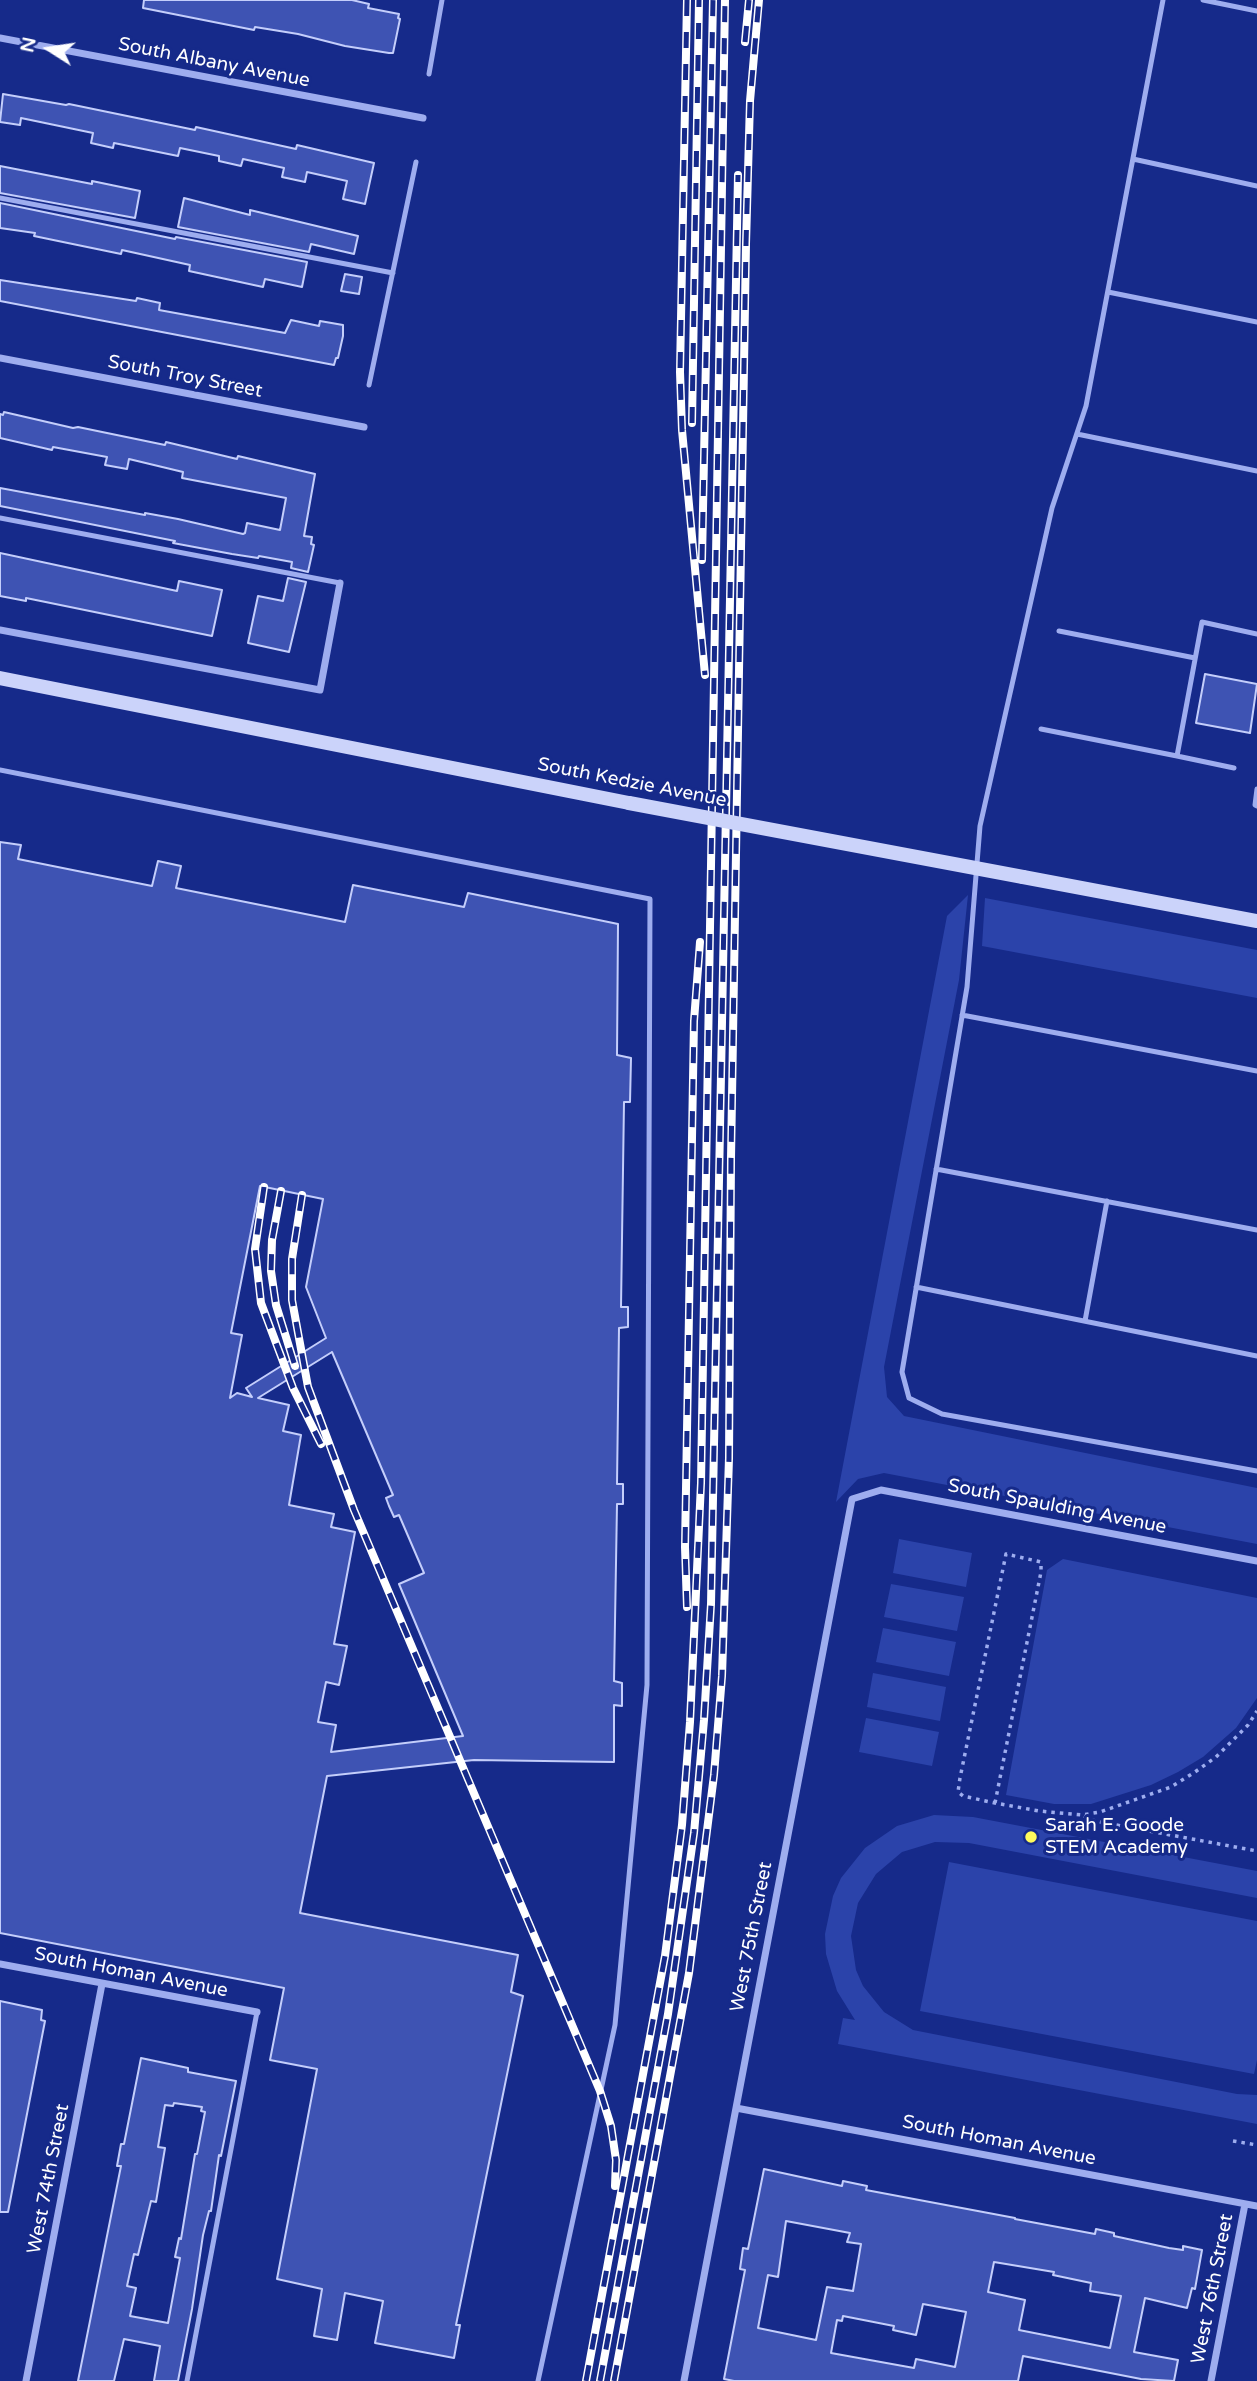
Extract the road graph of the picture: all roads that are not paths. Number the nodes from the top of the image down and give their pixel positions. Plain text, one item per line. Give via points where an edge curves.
1 (442, 0) edge
2 (1163, 0) edge
3 (1203, 0) edge
4 (1257, 10) edge
5 (0, 38) edge
6 (429, 74) dead end
7 (423, 118) dead end
8 (1133, 159) junction
9 (416, 162) dead end
10 (1257, 186) edge
11 (0, 198) edge
12 (393, 273) junction
13 (1108, 292) junction
14 (1257, 323) edge
15 (0, 358) edge
16 (369, 385) dead end
17 (363, 427) dead end
18 (1077, 434) junction
19 (1257, 471) edge
20 (0, 518) edge
21 (340, 583) joint
22 (0, 630) edge
23 (1059, 631) dead end
24 (1257, 634) edge
25 (1195, 659) junction
26 (0, 678) edge
27 (1041, 729) dead end
28 (1177, 756) junction
29 (1234, 768) dead end
30 (0, 770) edge
31 (1257, 789) edge
32 (1257, 806) edge
33 (1257, 921) edge
34 (962, 1015) junction
35 (1257, 1071) edge
36 (936, 1169) junction
37 (1107, 1201) junction
38 (1257, 1230) edge
39 (916, 1287) junction
40 (1085, 1321) junction
41 (1257, 1356) edge
42 (1257, 1471) edge
43 (852, 1499) joint
44 (1257, 1561) edge
45 (0, 1964) edge
46 (102, 1984) junction
47 (257, 2012) joint
48 (736, 2108) junction
49 (1245, 2204) junction
50 (1257, 2206) edge
51 (26, 2381) edge
52 (187, 2381) edge
53 (538, 2381) edge
54 (684, 2381) edge
55 (1211, 2381) edge

1 - 6 lane
2 - 8 lane
3 - 4 lane
5 - 7 street, South Albany Avenue
8 - 10 lane
8 - 13 lane
9 - 12 lane
11 - 12 lane
12 - 16 lane
13 - 14 lane
13 - 18 lane
15 - 17 street, South Troy Street
18 - 19 lane
18 - 34 lane via 1052,508 979,826
20 - 21 lane
21 - 22 street via 320,690
23 - 25 lane
24 - 25 lane via 1202,622
25 - 28 lane
26 - 33 main road, South Kedzie Avenue, bridge
27 - 28 lane
28 - 29 lane
30 - 53 lane via 650,900 647,1685 615,2025
31 - 32 lane
34 - 35 lane
34 - 36 lane
36 - 37 lane
36 - 39 lane
37 - 38 lane
37 - 40 lane
39 - 40 lane
39 - 42 lane via 902,1372 909,1398 942,1414
40 - 41 lane
43 - 44 street, South Spaulding Avenue via 881,1490
43 - 48 street, West 75th Street
45 - 46 street, South Homan Avenue
46 - 47 street, South Homan Avenue
46 - 51 street, West 74th Street
47 - 52 lane
48 - 49 street, South Homan Avenue
48 - 54 street, West 75th Street
49 - 50 street, South Homan Avenue
49 - 55 street, West 76th Street

